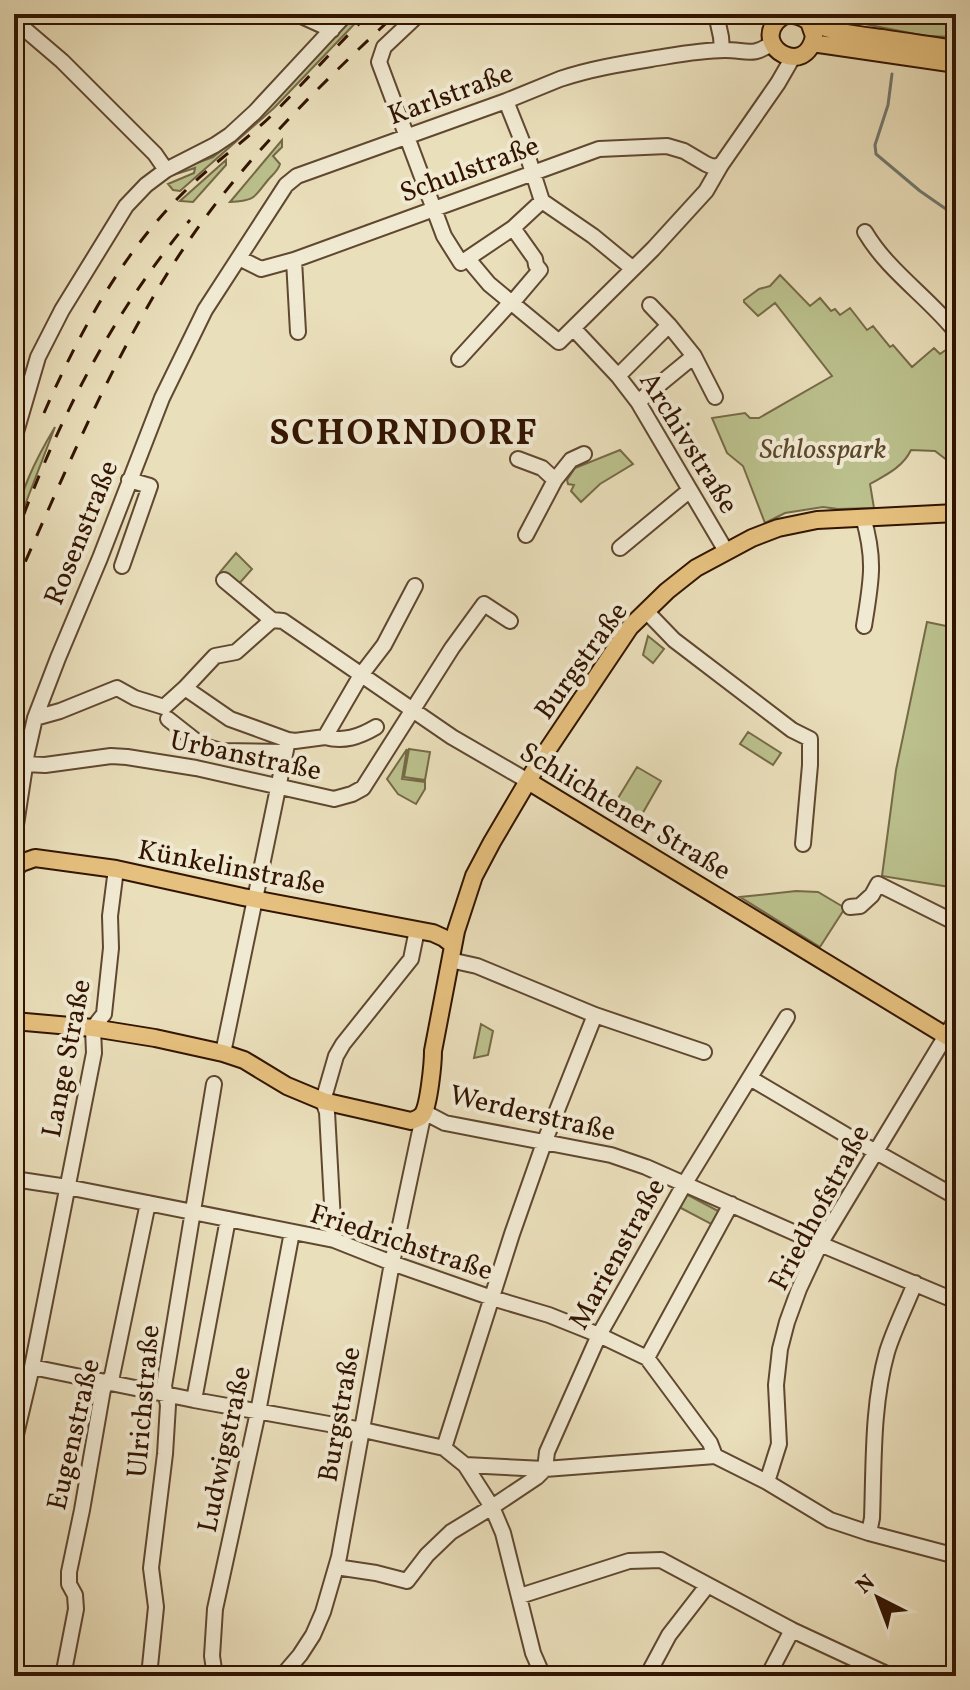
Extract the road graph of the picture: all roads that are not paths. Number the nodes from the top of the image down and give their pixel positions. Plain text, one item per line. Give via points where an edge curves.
1 (297, 14) edge
2 (346, 14) edge
3 (419, 14) edge
4 (716, 14) edge
5 (773, 17) edge
6 (14, 20) edge
7 (809, 22) junction
8 (332, 30) junction
9 (772, 43) junction
10 (812, 43) junction
11 (956, 49) edge
12 (722, 50) junction
13 (793, 57) junction
14 (956, 64) edge
15 (506, 101) junction
16 (407, 137) junction
17 (721, 165) junction
18 (166, 170) junction
19 (533, 172) junction
20 (542, 201) junction
21 (434, 209) junction
22 (513, 228) junction
23 (865, 232) dead end
24 (239, 258) junction
25 (294, 260) junction
26 (465, 261) junction
27 (629, 266) junction
28 (211, 301) joint
29 (511, 303) junction
30 (650, 305) dead end
31 (669, 325) junction
32 (573, 328) junction
33 (298, 332) dead end
34 (956, 332) edge
35 (694, 356) junction
36 (459, 359) dead end
37 (618, 376) junction
38 (715, 397) dead end
39 (638, 402) junction
40 (14, 439) edge
41 (584, 454) dead end
42 (518, 459) dead end
43 (129, 480) junction
44 (555, 480) junction
45 (690, 490) junction
46 (956, 513) edge
47 (863, 517) junction
48 (526, 535) dead end
49 (620, 548) dead end
50 (726, 551) junction
51 (100, 558) junction
52 (224, 580) dead end
53 (415, 586) dead end
54 (646, 611) junction
55 (272, 620) junction
56 (510, 621) dead end
57 (864, 626) dead end
58 (361, 675) junction
59 (185, 688) junction
60 (412, 710) junction
61 (35, 718) junction
62 (168, 719) dead end
63 (376, 727) dead end
64 (325, 737) junction
65 (201, 745) junction
66 (286, 746) junction
67 (25, 764) junction
68 (196, 768) junction
69 (528, 781) junction
70 (277, 786) junction
71 (14, 838) edge
72 (803, 844) dead end
73 (35, 858) junction
74 (116, 869) junction
75 (14, 870) edge
76 (254, 898) junction
77 (465, 902) junction
78 (850, 907) dead end
79 (956, 923) edge
80 (425, 931) junction
81 (451, 952) junction
82 (595, 1015) junction
83 (787, 1017) dead end
84 (956, 1019) edge
85 (14, 1021) edge
86 (93, 1028) junction
87 (951, 1039) edge
88 (704, 1052) dead end
89 (223, 1053) junction
90 (750, 1078) junction
91 (214, 1084) dead end
92 (323, 1101) junction
93 (418, 1116) junction
94 (544, 1143) junction
95 (875, 1152) junction
96 (14, 1179) edge
97 (685, 1183) junction
98 (67, 1187) junction
99 (956, 1197) edge
100 (148, 1203) junction
101 (731, 1204) junction
102 (194, 1212) junction
103 (228, 1219) junction
104 (292, 1232) junction
105 (334, 1240) junction
106 (820, 1244) junction
107 (392, 1263) junction
108 (915, 1283) junction
109 (492, 1298) junction
110 (956, 1301) edge
111 (599, 1335) junction
112 (647, 1358) junction
113 (32, 1367) junction
114 (108, 1383) junction
115 (166, 1394) junction
116 (194, 1400) junction
117 (258, 1412) junction
118 (361, 1429) junction
119 (14, 1443) edge
120 (444, 1448) junction
121 (715, 1456) junction
122 (465, 1465) junction
123 (493, 1467) junction
124 (545, 1469) junction
125 (767, 1482) junction
126 (480, 1487) junction
127 (492, 1507) junction
128 (869, 1533) junction
129 (956, 1556) edge
130 (336, 1567) junction
131 (707, 1586) junction
132 (520, 1596) junction
133 (792, 1630) junction
134 (63, 1676) edge
135 (149, 1676) edge
136 (215, 1676) edge
137 (282, 1676) edge
138 (543, 1676) edge
139 (647, 1676) edge
140 (768, 1676) edge
141 (891, 1676) edge

1 - 8 street
2 - 8 street
3 - 16 street via 384,47 379,62
4 - 12 street
5 - 7 main road via 793,14
5 - 9 main road
6 - 18 street via 62,61
7 - 10 main road
7 - 11 main road via 833,31
8 - 18 street via 230,135
9 - 12 street, Karlstraße via 752,53
9 - 13 main road via 780,54
10 - 13 main road
10 - 14 main road
12 - 15 street, Karlstraße via 588,70
13 - 17 street
15 - 16 street, Karlstraße
15 - 19 street
16 - 21 street
16 - 24 street, Karlstraße via 290,180
17 - 19 street, Schulstraße via 713,167 667,146 628,147 599,149
17 - 27 street via 706,191 653,249
18 - 40 street via 126,206 62,310 38,357
19 - 20 street
19 - 21 street, Schulstraße
20 - 22 street
20 - 27 street
21 - 25 street, Schulstraße
21 - 26 street via 444,236
22 - 26 street
22 - 29 street via 540,270
23 - 34 street
24 - 25 street, Schulstraße via 261,269
24 - 28 street, Karlstraße
25 - 33 street
26 - 29 street
27 - 32 street
28 - 43 street, Rosenstraße via 162,398
29 - 32 street via 559,342
29 - 36 street
30 - 31 street
31 - 35 street
31 - 37 street
32 - 37 street, Archivstraße
35 - 38 street
35 - 39 street
37 - 39 street, Archivstraße
39 - 45 street, Archivstraße
41 - 44 street via 571,460
42 - 44 street via 542,468
43 - 51 street, Rosenstraße
43 - 51 street via 150,486 128,567
44 - 48 street
45 - 49 street
45 - 50 street, Archivstraße
46 - 47 main road, Burgstraße
47 - 50 main road, Burgstraße via 791,524
47 - 57 street via 872,574
50 - 54 main road, Burgstraße via 696,568
51 - 61 street, Rosenstraße
52 - 55 street, Schlichtener Straße
53 - 58 street via 384,645
54 - 69 main road, Burgstraße via 615,648
54 - 72 street via 674,640 810,739
55 - 58 street, Schlichtener Straße via 283,621
55 - 59 street via 236,652 215,656
56 - 60 street, Urbanstraße via 484,604
58 - 60 street, Schlichtener Straße
58 - 64 street
59 - 61 street via 164,707 117,688
59 - 66 street via 230,719
60 - 69 street, Schlichtener Straße
60 - 70 street, Urbanstraße via 363,788 334,799
61 - 67 street, Rosenstraße
62 - 65 street
63 - 64 street via 349,739
64 - 66 street
65 - 66 street via 221,751
65 - 68 street
66 - 70 street
67 - 68 street, Urbanstraße via 111,756
67 - 71 street, Rosenstraße
68 - 70 street, Urbanstraße
69 - 77 main road, Burgstraße via 474,876
69 - 87 main road, Schlichtener Straße
70 - 76 street
71 - 73 street
73 - 74 main road, Künkelinstraße
73 - 75 main road
74 - 76 main road, Künkelinstraße
74 - 86 street, Lange Straße via 104,1014
76 - 80 main road, Künkelinstraße
76 - 89 street
77 - 80 main road via 443,926
77 - 81 main road, Burgstraße
78 - 79 street via 860,906 878,884
80 - 81 main road, Künkelinstraße via 444,938
80 - 92 street via 411,959 343,1044
81 - 82 street, Künkelinstraße
81 - 93 main road, Burgstraße via 433,1063
82 - 88 street, Künkelinstraße
82 - 94 street
83 - 90 street, Marienstraße
84 - 87 street, Friedhofstraße
85 - 86 main road, Werderstraße
86 - 89 main road, Werderstraße
86 - 98 street, Lange Straße via 94,1053
87 - 95 street, Friedhofstraße
89 - 92 main road, Werderstraße
90 - 95 street
90 - 97 street, Marienstraße
91 - 102 street, Ulrichstraße
92 - 93 main road, Werderstraße
92 - 105 street
93 - 94 street, Werderstraße
93 - 107 street, Burgstraße
94 - 97 street, Werderstraße via 611,1155
94 - 109 street
95 - 99 street
95 - 106 street, Friedhofstraße
96 - 98 street, Friedrichstraße
97 - 101 street, Werderstraße
97 - 111 street, Marienstraße
98 - 100 street, Friedrichstraße
98 - 113 street, Lange Straße
100 - 102 street, Friedrichstraße
100 - 114 street, Eugenstraße
101 - 106 street, Werderstraße
101 - 112 street
102 - 103 street, Friedrichstraße
102 - 115 street, Ulrichstraße
103 - 104 street, Friedrichstraße
103 - 116 street
104 - 105 street, Friedrichstraße
104 - 117 street, Ludwigstraße
105 - 107 street, Friedrichstraße
106 - 108 street, Werderstraße
106 - 125 street, Friedhofstraße via 780,1349 779,1444
107 - 109 street, Friedrichstraße
107 - 118 street, Burgstraße
108 - 110 street, Werderstraße
108 - 128 street via 881,1380
109 - 111 street, Friedrichstraße
109 - 120 street
111 - 112 street, Friedrichstraße
111 - 124 street, Marienstraße via 547,1452
112 - 121 street, Friedrichstraße
113 - 114 street
113 - 119 street, Lange Straße
114 - 115 street
114 - 134 street, Eugenstraße via 69,1572 76,1609
115 - 116 street
115 - 135 street, Ulrichstraße via 165,1454 151,1568 156,1607
116 - 117 street
117 - 118 street
117 - 136 street, Ludwigstraße via 215,1609
118 - 120 street
118 - 130 street, Burgstraße
120 - 122 street
121 - 124 street
121 - 125 street
122 - 123 street
122 - 126 street
123 - 124 street
123 - 126 street
124 - 127 street
125 - 128 street via 830,1520
126 - 127 street
127 - 130 street via 451,1532 407,1581
127 - 132 street
128 - 129 street
130 - 137 street, Burgstraße via 313,1635
131 - 132 street via 661,1560 629,1561
131 - 133 street
131 - 139 street via 669,1635
132 - 138 street
133 - 140 street
133 - 141 street

